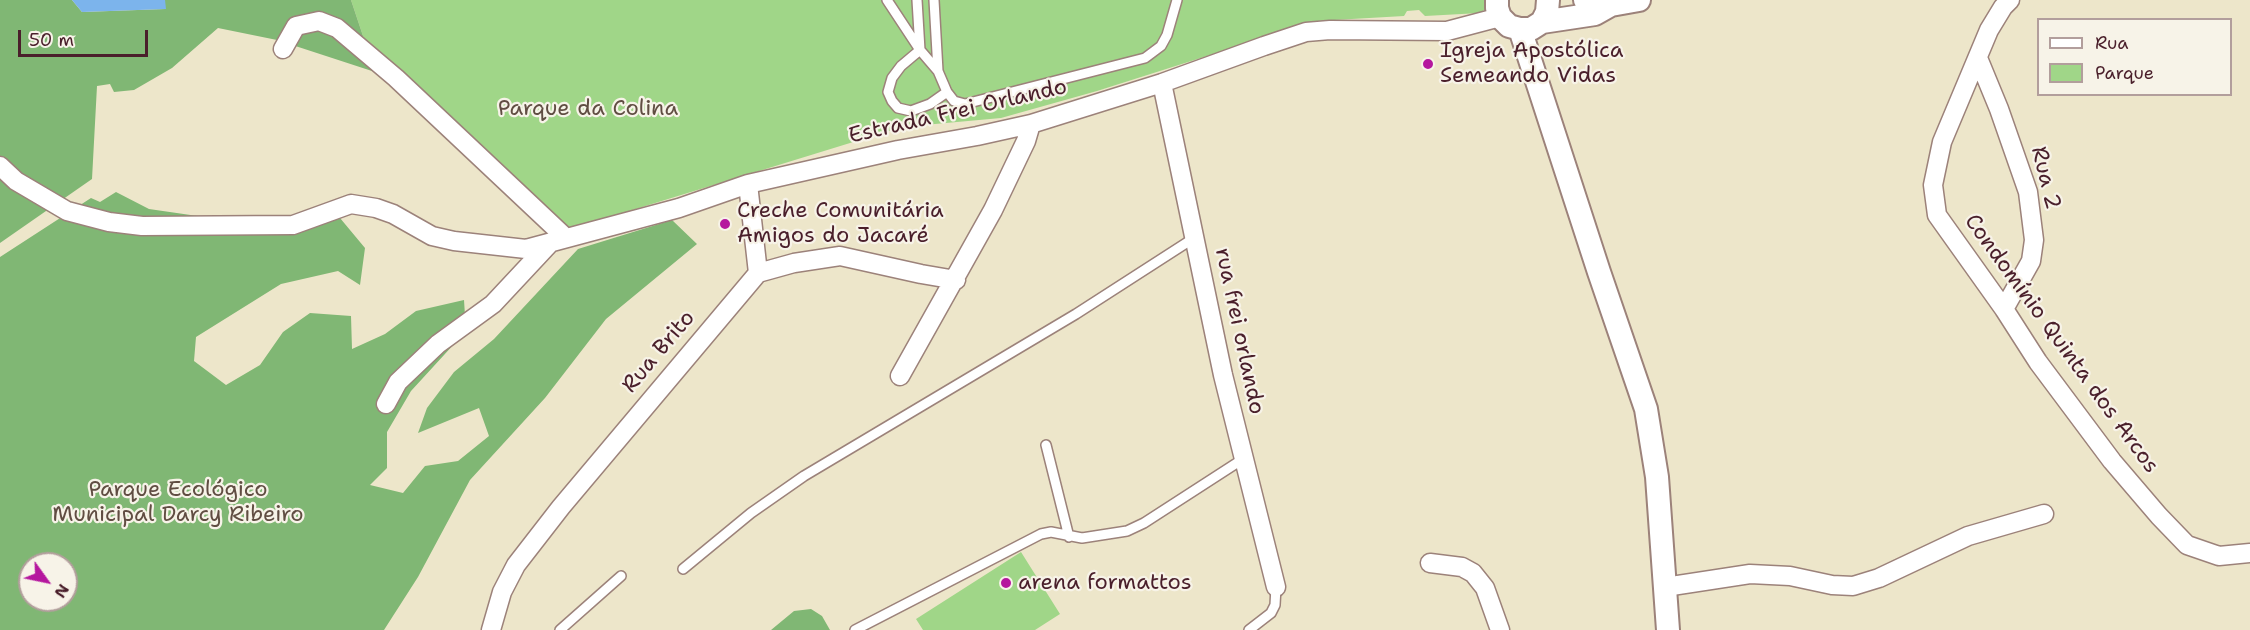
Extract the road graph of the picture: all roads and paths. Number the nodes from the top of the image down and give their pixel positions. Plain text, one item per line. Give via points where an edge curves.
1 (887, 0) edge
2 (917, 0) edge
3 (934, 0) edge
4 (1177, 0) edge
5 (1548, 0) edge
6 (1585, 0) edge
7 (1639, 0) edge
8 (2010, 0) edge
9 (1611, 5) junction
10 (1499, 9) edge
11 (1531, 26) junction
12 (282, 49) dead end
13 (920, 50) junction
14 (1978, 58) junction
15 (939, 71) junction
16 (1162, 84) junction
17 (947, 92) junction
18 (1030, 124) junction
19 (0, 166) edge
20 (748, 184) junction
21 (1194, 238) junction
22 (558, 240) junction
23 (758, 273) junction
24 (956, 280) junction
25 (2004, 309) junction
26 (900, 376) dead end
27 (386, 404) dead end
28 (1046, 445) dead end
29 (1243, 459) junction
30 (2044, 514) dead end
31 (1070, 537) junction
32 (2250, 553) edge
33 (1430, 563) dead end
34 (683, 568) dead end
35 (621, 576) dead end
36 (1276, 587) joint
37 (1665, 587) junction
38 (491, 630) edge
39 (560, 630) edge
40 (855, 630) edge
41 (1249, 630) edge
42 (1500, 630) edge
43 (1668, 630) edge

1 - 13 lane
2 - 13 lane
3 - 15 lane
4 - 17 lane via 1161,46 1145,58 965,104 954,101
5 - 11 street via 1547,12
6 - 9 street
7 - 9 street
8 - 14 street, Condomínio Quinta dos Arcos via 1989,30
9 - 11 street via 1595,15
10 - 11 street via 1509,26
10 - 16 street, Estrada Frei Orlando via 1447,31 1306,32
11 - 37 street via 1529,54 1646,409 1657,477
12 - 22 street via 296,26 319,21 337,28 396,78
13 - 15 lane
13 - 17 lane via 892,78 888,92 892,101 898,108 911,111
14 - 25 street, Rua 2 via 2028,192 2034,240 2031,261
14 - 25 street, Condomínio Quinta dos Arcos via 1942,141 1933,185 1936,215
15 - 17 lane
16 - 18 street, Estrada Frei Orlando
16 - 21 street, rua frei orlando
18 - 20 street, Estrada Frei Orlando
18 - 24 street via 1026,141
19 - 22 street, Estrada Frei Orlando via 16,181 67,212 110,222 142,226 292,225 351,204 384,211 432,236 454,242 526,249
20 - 22 street, Estrada Frei Orlando
20 - 23 street
21 - 29 street, rua frei orlando
21 - 34 lane via 1076,314 804,476
22 - 27 street via 493,304 438,344 398,382
23 - 24 street via 840,256
23 - 38 street, Rua Brito via 516,565 502,591
24 - 26 street
25 - 32 street, Condomínio Quinta dos Arcos via 2112,461 2187,544 2219,556
28 - 31 lane
29 - 31 lane via 1127,531
29 - 36 street, rua frei orlando
30 - 37 street via 1968,536 1879,578 1853,586 1750,574
31 - 40 lane via 1051,532 1029,539
33 - 42 street via 1462,567 1473,573 1485,588
35 - 39 lane
36 - 41 lane via 1271,613
37 - 43 street

